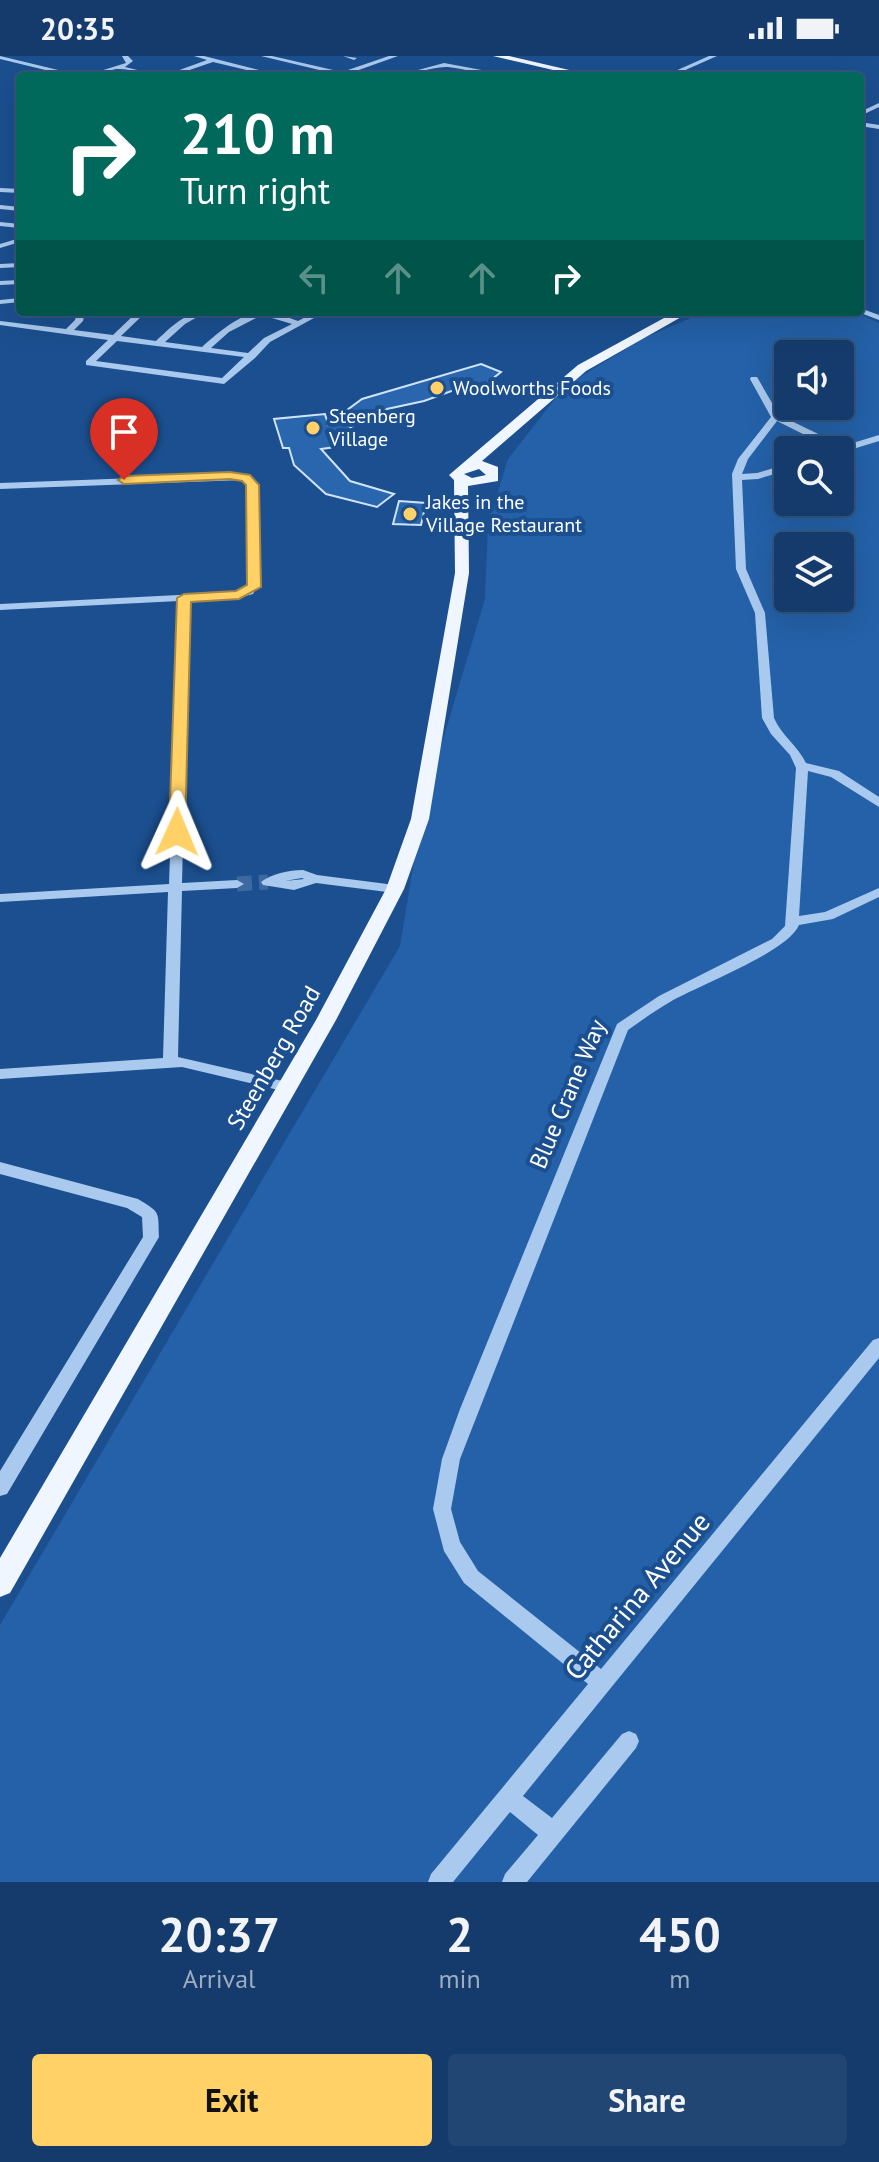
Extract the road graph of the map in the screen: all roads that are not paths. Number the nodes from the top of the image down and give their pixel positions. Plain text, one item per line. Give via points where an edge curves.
1 (45, 56) edge
2 (125, 56) edge
3 (197, 56) edge
4 (264, 56) edge
5 (285, 56) edge
6 (300, 56) edge
7 (385, 56) edge
8 (395, 56) edge
9 (497, 56) edge
10 (512, 56) edge
11 (714, 56) edge
12 (0, 57) edge
13 (275, 59) junction
14 (211, 61) junction
15 (22, 63) junction
16 (532, 63) junction
17 (331, 66) dead end
18 (119, 67) junction
19 (60, 72) edge
20 (101, 72) edge
21 (141, 72) edge
22 (178, 72) edge
23 (263, 72) edge
24 (330, 72) edge
25 (344, 72) edge
26 (345, 72) edge
27 (417, 72) edge
28 (483, 72) edge
29 (573, 72) edge
30 (676, 72) edge
31 (80, 316) edge
32 (137, 316) edge
33 (194, 316) edge
34 (253, 316) edge
35 (274, 316) edge
36 (313, 316) edge
37 (677, 316) edge
38 (32, 317) dead end
39 (0, 323) edge
40 (298, 323) junction
41 (21, 326) junction
42 (68, 332) junction
43 (112, 338) junction
44 (158, 344) junction
45 (204, 350) junction
46 (252, 356) junction
47 (754, 379) dead end
48 (527, 414) junction
49 (774, 414) edge
50 (774, 420) edge
51 (782, 420) edge
52 (813, 436) edge
53 (879, 438) edge
54 (854, 446) edge
55 (774, 471) edge
56 (464, 473) junction
57 (488, 475) junction
58 (737, 477) junction
59 (0, 486) edge
60 (463, 512) junction
61 (184, 598) junction
62 (0, 607) edge
63 (801, 765) junction
64 (879, 803) edge
65 (270, 881) tunnel mouth
66 (237, 884) tunnel mouth
67 (176, 887) junction
68 (395, 889) junction
69 (879, 892) edge
70 (0, 898) edge
71 (794, 921) junction
72 (170, 1061) junction
73 (0, 1074) edge
74 (287, 1087) junction
75 (0, 1168) edge
76 (879, 1345) edge
77 (0, 1488) edge
78 (0, 1584) edge
79 (603, 1683) junction
80 (629, 1741) dead end
81 (508, 1797) junction
82 (553, 1833) junction
83 (439, 1882) edge
84 (513, 1882) edge

1 - 15 street
2 - 18 street via 130,62
3 - 14 street
4 - 13 street
5 - 13 street
6 - 17 street via 296,58
7 - 25 street
8 - 26 street
9 - 16 main road
10 - 16 main road
11 - 30 street
12 - 15 street
13 - 24 street
14 - 22 street
14 - 23 street
15 - 19 street
16 - 29 main road
18 - 20 street
18 - 21 street
27 - 28 street via 448,65
31 - 42 street
32 - 43 street
33 - 44 street
34 - 45 street
35 - 40 street
36 - 40 street
37 - 48 main road via 600,357
38 - 41 street
39 - 41 street
40 - 46 street via 267,340
41 - 42 street
42 - 43 street
43 - 44 street
43 - 46 street via 89,363 224,381
44 - 45 street
45 - 46 street
47 - 49 street
48 - 56 main road
48 - 57 main road via 495,450
50 - 58 street via 743,459
51 - 52 street
53 - 54 street
55 - 58 street
56 - 57 main road
56 - 60 main road, Steenberg Road via 459,491
57 - 60 main road
58 - 63 street via 741,569 760,613 768,718
59 - 61 street via 230,475 250,479 254,587 239,595
60 - 68 main road, Steenberg Road via 462,573 428,781
61 - 62 street
61 - 67 street
63 - 64 street via 828,771
63 - 71 street
65 - 68 street via 282,886 307,884 310,877
66 - 67 street
67 - 70 street
67 - 72 street
68 - 74 main road, Steenberg Road
69 - 71 street via 837,913
71 - 79 street, Blue Crane Way via 777,942 664,999 622,1027 451,1459 443,1492 445,1526 471,1577
72 - 73 street
72 - 74 street
74 - 78 main road, Steenberg Road
75 - 77 street via 132,1203 150,1214 151,1237
76 - 79 street, Catharina Avenue
79 - 81 street, Catharina Avenue
80 - 82 street
81 - 82 street
81 - 83 street, Catharina Avenue
82 - 84 street

